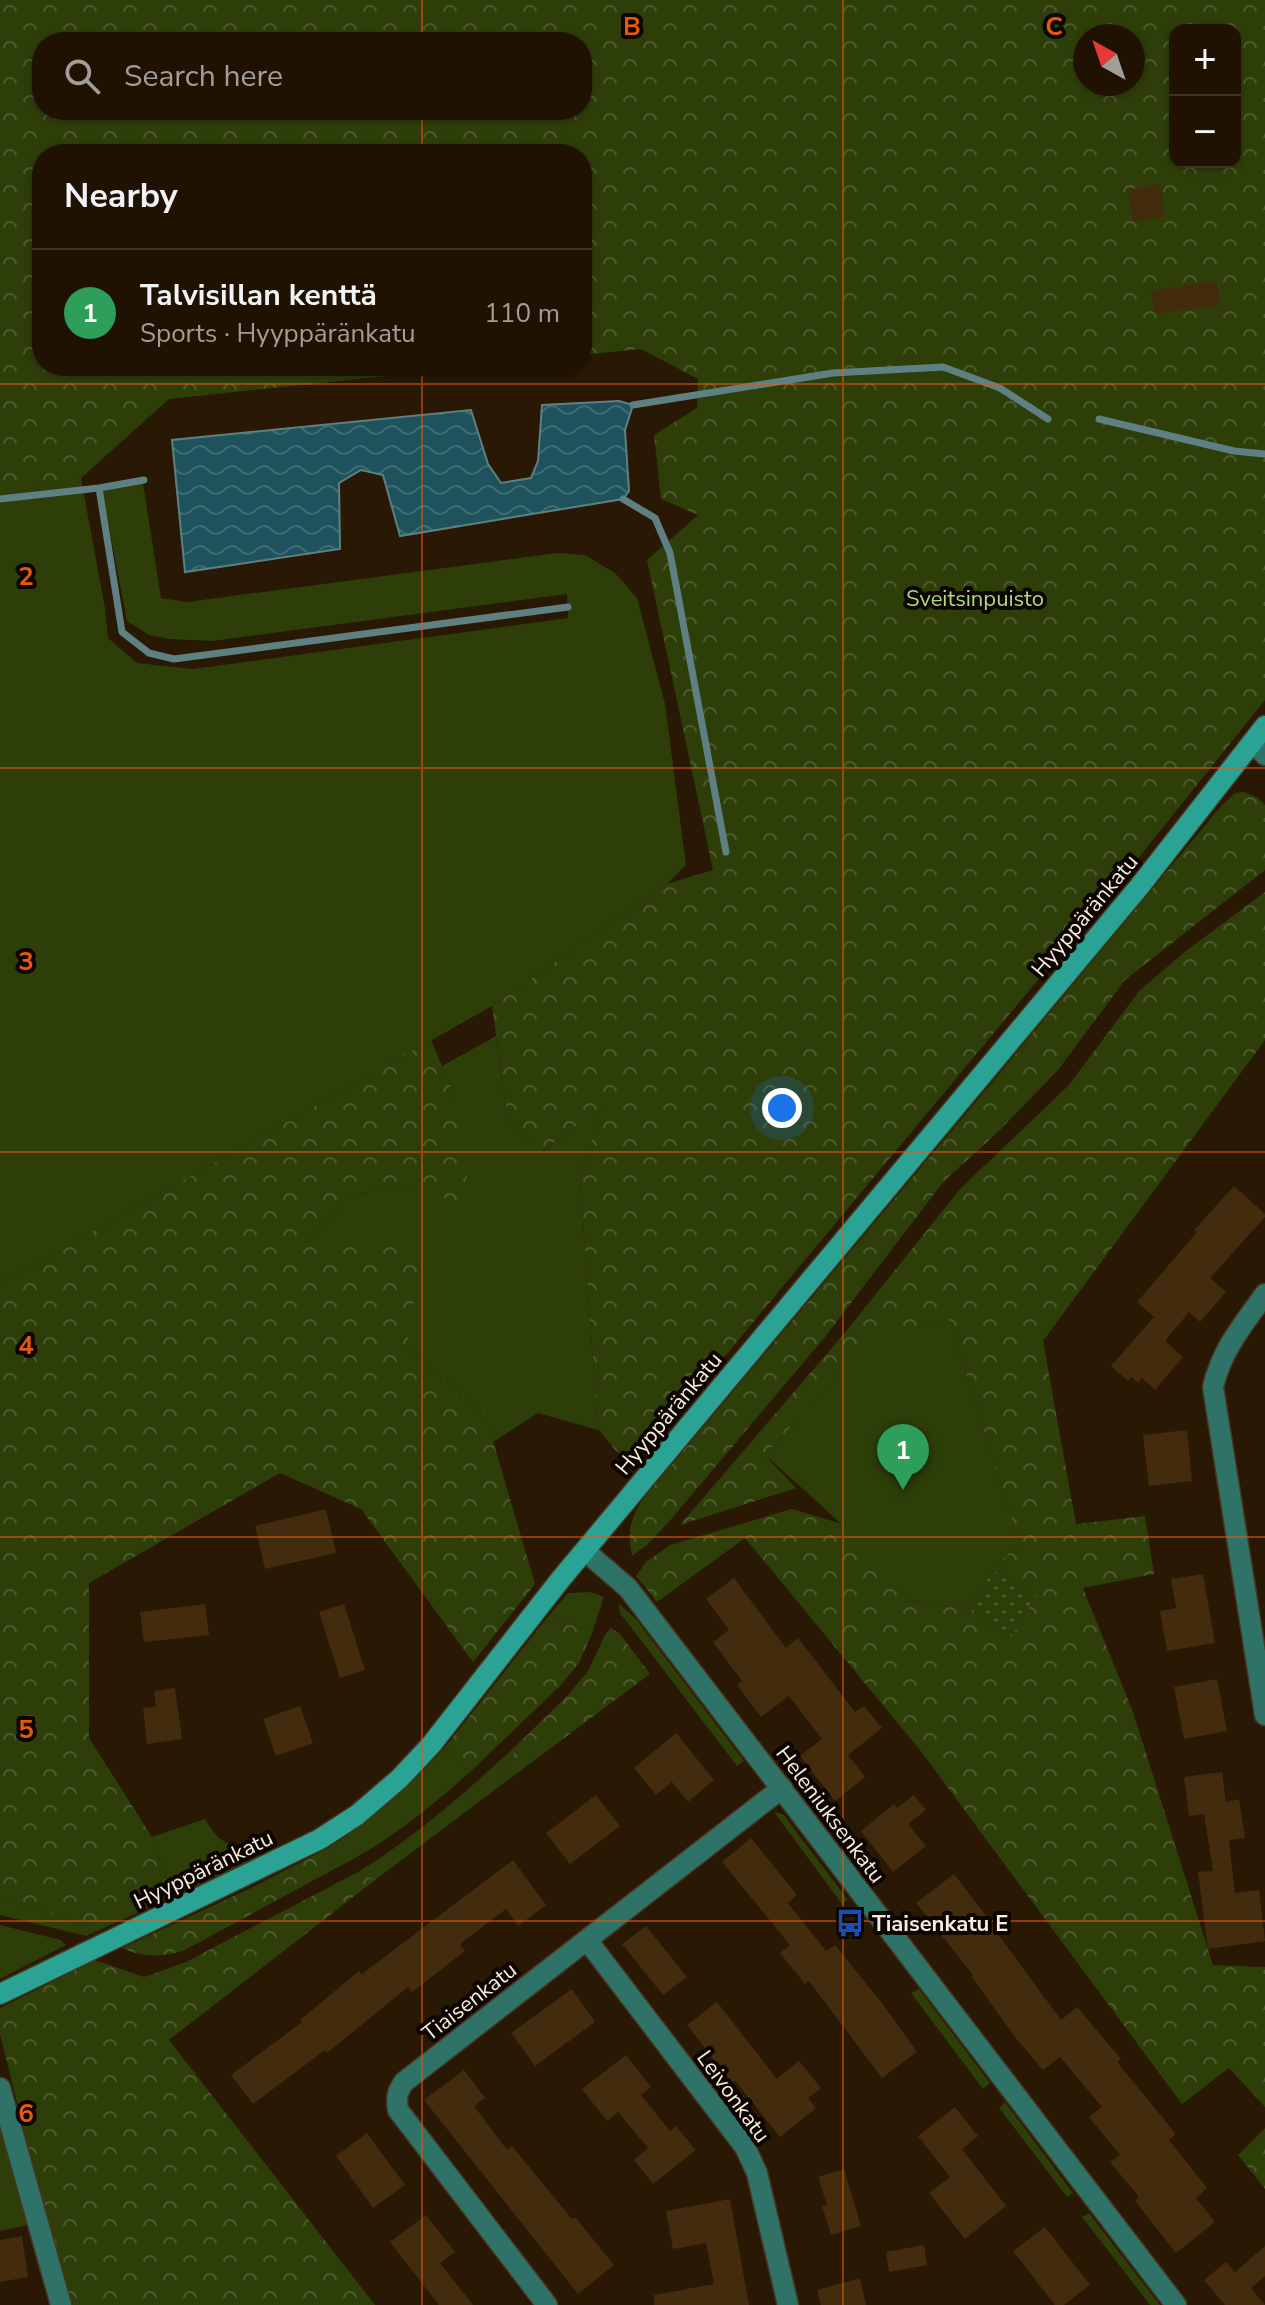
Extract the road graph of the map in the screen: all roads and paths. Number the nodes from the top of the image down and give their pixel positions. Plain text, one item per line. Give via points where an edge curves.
1 (1261, 741) edge
2 (1265, 1294) edge
3 (585, 1551) junction
4 (1265, 1715) edge
5 (782, 1788) junction
6 (587, 1940) junction
7 (0, 1994) edge
8 (0, 2088) edge
9 (61, 2305) edge
10 (547, 2305) edge
11 (788, 2305) edge
12 (1176, 2305) edge

1 - 3 street, Hyyppäränkatu
2 - 4 street via 1228,1346 1213,1387
3 - 5 street, Heleniuksenkatu via 628,1588
3 - 7 street, Hyyppäränkatu via 431,1745 357,1815 320,1839
5 - 6 street, Tiaisenkatu
5 - 12 street, Heleniuksenkatu
6 - 10 street, Tiaisenkatu via 404,2082 396,2100 398,2110
6 - 11 street, Leivonkatu via 745,2147 761,2185
8 - 9 street

